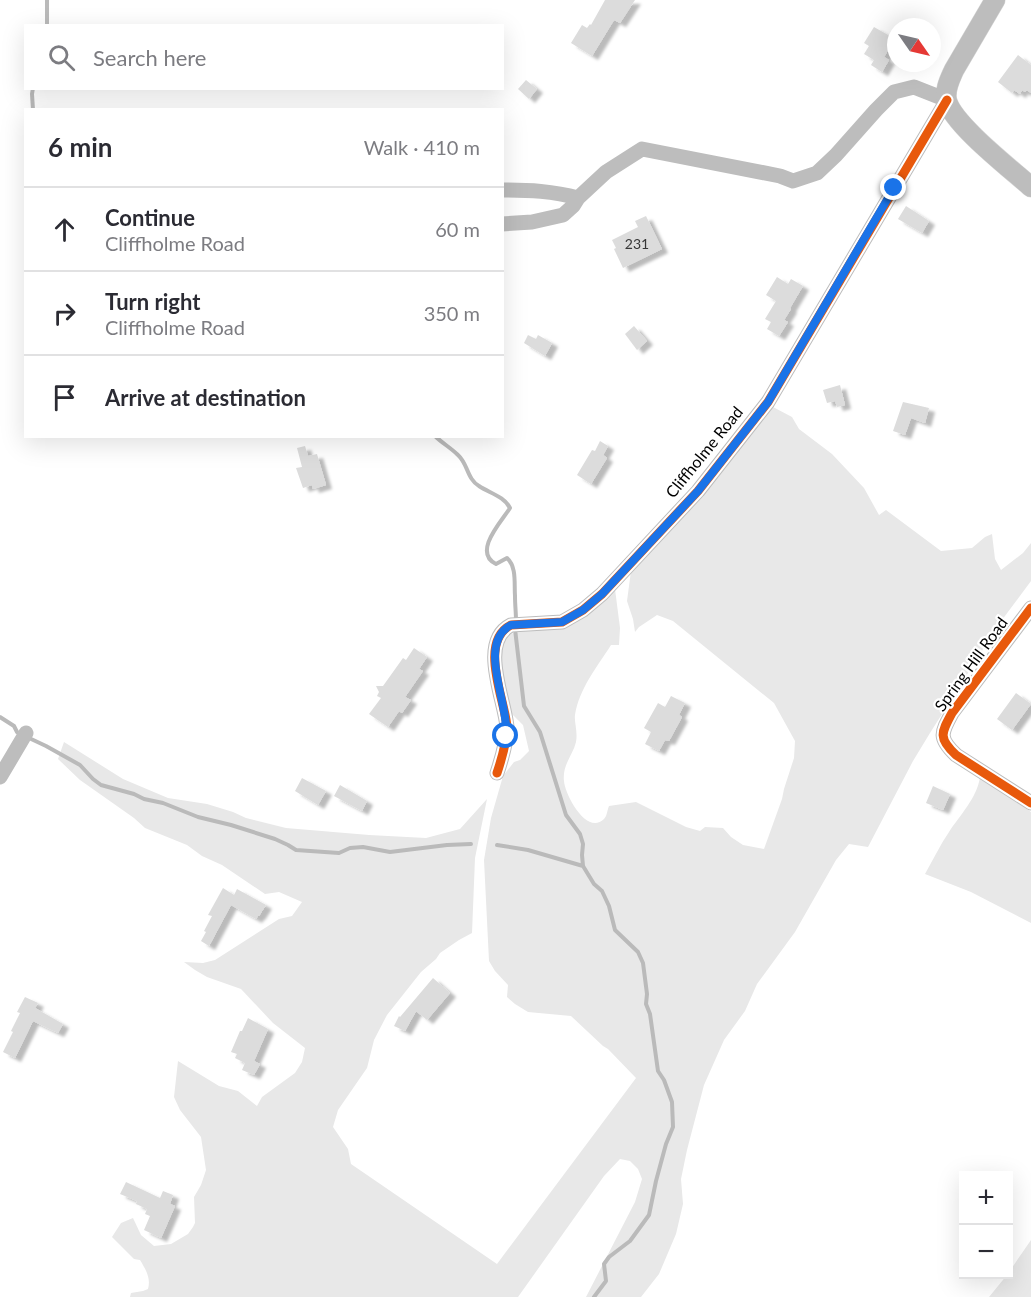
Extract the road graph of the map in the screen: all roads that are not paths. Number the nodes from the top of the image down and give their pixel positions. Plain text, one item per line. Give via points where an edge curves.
1 (995, 0) edge
2 (947, 100) junction
3 (1031, 187) edge
4 (504, 190) edge
5 (578, 198) junction
6 (504, 224) edge
7 (1031, 608) edge
8 (24, 736) dead end
9 (497, 773) dead end
10 (0, 777) edge
11 (1031, 803) edge

1 - 2 main road via 954,70
2 - 3 main road via 958,120
2 - 5 street via 914,87 894,92 818,173 793,181 642,149 606,172
2 - 9 street, Cliffholme Road via 768,402 704,484 583,610 562,622 507,627 500,636 496,645 496,675 507,729
4 - 5 street via 538,190
5 - 6 street via 563,215
7 - 11 street, Spring Hill Road via 952,713 943,732 946,746 956,755
8 - 10 street

